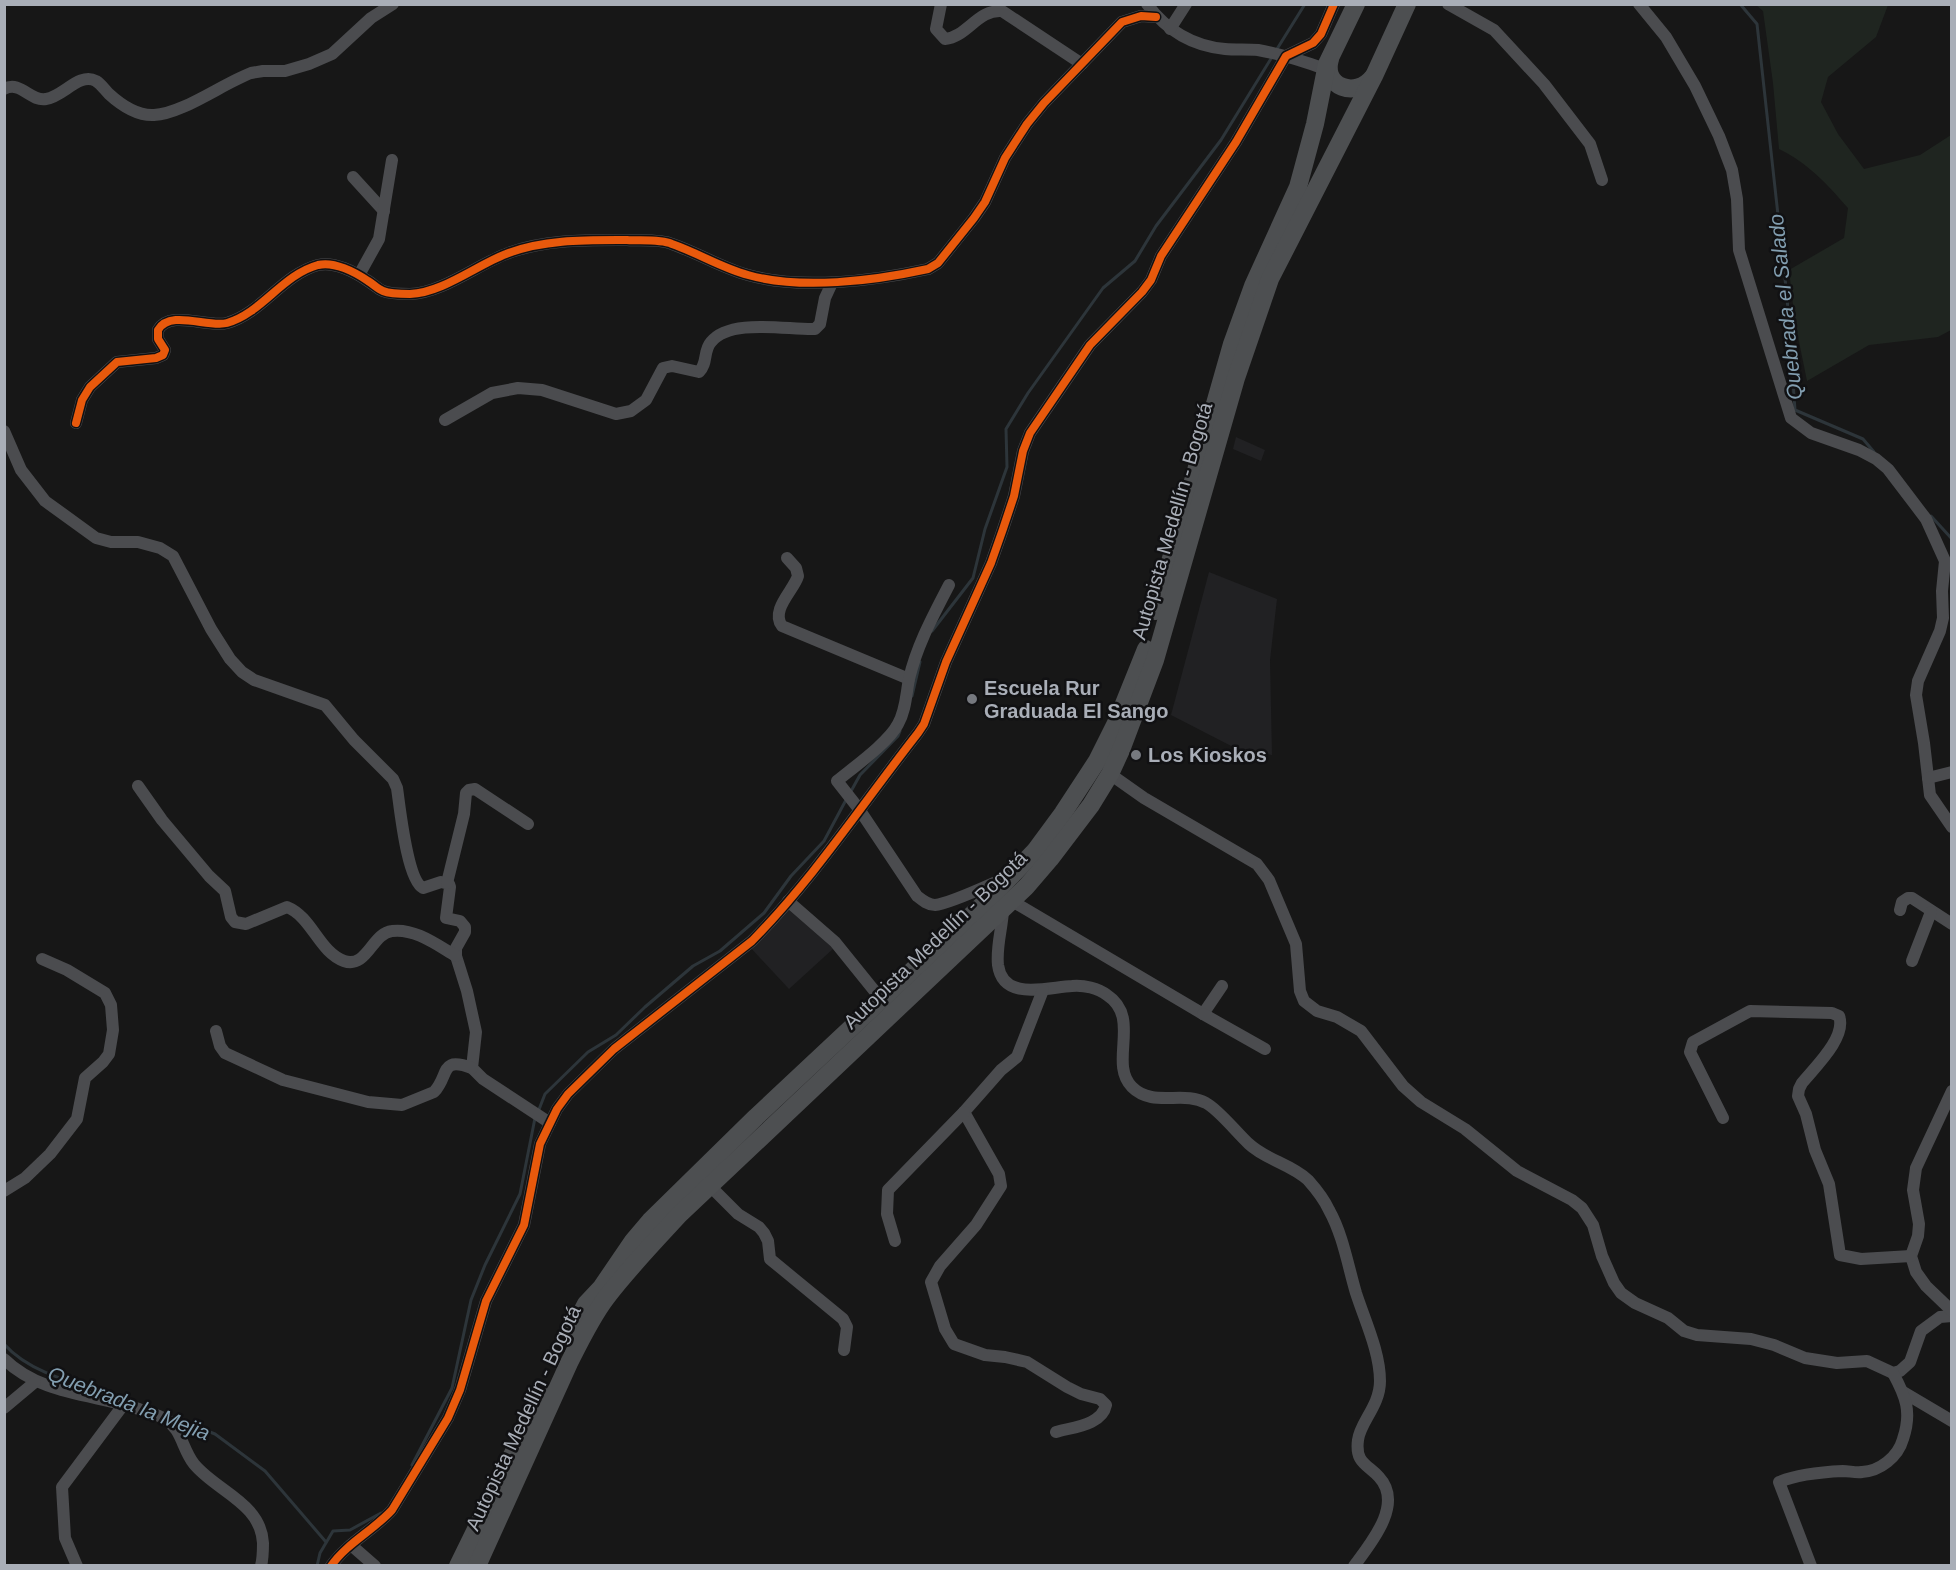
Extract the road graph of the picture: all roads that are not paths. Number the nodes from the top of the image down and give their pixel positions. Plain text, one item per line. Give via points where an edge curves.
1 (393, 4) edge
2 (941, 4) edge
3 (1147, 4) edge
4 (1186, 4) edge
5 (1334, 4) edge
6 (1356, 4) edge
7 (1407, 4) edge
8 (1448, 4) edge
9 (1639, 4) edge
10 (1156, 17) junction
11 (1170, 29) junction
12 (1278, 54) junction
13 (1328, 62) junction
14 (1082, 64) junction
15 (1374, 76) junction
16 (4, 88) edge
17 (392, 160) dead end
18 (353, 177) dead end
19 (1602, 180) dead end
20 (384, 211) junction
21 (359, 275) junction
22 (832, 283) junction
23 (445, 420) dead end
24 (76, 423) dead end
25 (4, 431) edge
26 (787, 558) dead end
27 (1948, 562) edge
28 (948, 585) dead end
29 (909, 679) junction
30 (1952, 772) edge
31 (1110, 774) junction
32 (1928, 778) junction
33 (138, 786) dead end
34 (860, 809) junction
35 (528, 824) dead end
36 (1952, 826) edge
37 (1016, 873) junction
38 (447, 883) junction
39 (788, 901) junction
40 (1007, 906) junction
41 (1900, 910) dead end
42 (1931, 912) junction
43 (1952, 924) edge
44 (456, 956) junction
45 (42, 959) dead end
46 (1912, 961) dead end
47 (1221, 986) dead end
48 (1043, 990) junction
49 (881, 999) junction
50 (1203, 1014) junction
51 (216, 1031) dead end
52 (1265, 1049) dead end
53 (472, 1068) junction
54 (1952, 1091) edge
55 (964, 1112) junction
56 (541, 1117) junction
57 (1723, 1118) dead end
58 (710, 1186) junction
59 (4, 1191) edge
60 (895, 1241) dead end
61 (1911, 1256) junction
62 (1952, 1311) edge
63 (1952, 1316) edge
64 (844, 1350) dead end
65 (4, 1359) edge
66 (1893, 1373) junction
67 (35, 1382) junction
68 (1903, 1392) junction
69 (124, 1404) junction
70 (4, 1408) edge
71 (1952, 1421) edge
72 (1056, 1432) dead end
73 (351, 1545) junction
74 (77, 1566) edge
75 (261, 1566) edge
76 (331, 1566) edge
77 (375, 1566) edge
78 (458, 1566) edge
79 (477, 1566) edge
80 (1354, 1566) edge
81 (1811, 1566) edge

1 - 16 street via 371,18 332,54 285,71 250,73 170,112 152,116 126,109 97,82 88,79 47,99 34,98 17,87
2 - 14 street via 936,30 945,39 993,10 1002,11
3 - 10 street
4 - 11 street
5 - 12 street via 1313,42
6 - 13 highway, Autopista Medellín - Bogotá
7 - 15 highway, Autopista Medellín - Bogotá
8 - 19 street via 1494,30 1544,84 1590,144
9 - 27 street via 1666,37 1695,87 1729,162 1737,199 1739,250 1791,418 1811,433 1859,450 1888,469 1926,519
10 - 11 street
10 - 14 street via 1141,16 1122,22
11 - 12 street via 1201,45
12 - 13 street
12 - 34 street via 1236,142 1161,256 1151,280 1090,345 1030,433 999,540 946,662 924,724
13 - 15 highway via 1330,74 1344,88 1363,87
13 - 37 highway, Autopista Medellín - Bogotá via 1298,187 1253,286 1232,344 1143,659 1097,761 1035,852
14 - 22 street via 1027,124 1005,158 985,202 938,263 919,271
15 - 31 highway, Autopista Medellín - Bogotá via 1270,279 1236,378 1153,667
17 - 20 street
18 - 20 street
20 - 21 street via 379,239
21 - 22 street via 384,292 412,294 441,285 507,253 547,244 629,240 670,243 747,275 788,283
21 - 24 street via 321,264 298,272 240,317 224,324 165,322 158,330 163,355 117,362 90,387
22 - 23 street via 815,329 770,327 718,334 709,343 706,361 699,372 663,368 646,400 631,411 616,414 542,390 518,388 492,393
25 - 38 street via 21,471 45,501 72,523 96,538 138,542 173,556 211,629 242,672 254,680 317,700 331,710 395,783 416,882 423,888
26 - 29 street via 798,576 779,615 782,626
27 - 32 street via 1942,625 1916,695
28 - 29 street via 922,635
29 - 34 street via 899,724 837,782
30 - 32 street
31 - 40 highway, Autopista Medellín - Bogotá via 1072,832
31 - 66 street via 1257,864 1269,880 1296,944 1304,1001 1361,1031 1403,1086 1421,1102 1465,1129 1516,1171 1582,1208 1621,1293 1668,1318 1684,1332 1751,1339 1816,1361 1866,1361
32 - 36 street via 1930,795
33 - 44 street via 162,820 225,891 235,922 246,924 287,907 304,919 334,956 352,963 391,931 422,936
34 - 37 street via 926,903 947,901
34 - 39 street
35 - 38 street via 475,789 469,790
37 - 49 highway, Autopista Medellín - Bogotá
38 - 44 street via 450,887 446,918 460,921 465,927
39 - 49 street via 835,942
39 - 56 street via 752,941 614,1049
40 - 48 street via 998,967 1016,989
40 - 50 street
40 - 58 highway, Autopista Medellín - Bogotá
41 - 42 street via 1902,902 1912,898
42 - 43 street
42 - 46 street
44 - 53 street via 476,1032
45 - 59 street via 105,993 111,1005 113,1030 109,1054 85,1078 77,1119 50,1154 25,1178
47 - 50 street
48 - 55 street via 1017,1057
48 - 80 street via 1089,987 1117,1002 1124,1025 1124,1074 1133,1088 1156,1099 1188,1098 1207,1103 1251,1146 1307,1180 1330,1210 1380,1367 1378,1395 1358,1437 1358,1456 1385,1484 1389,1508
49 - 78 highway, Autopista Medellín - Bogotá via 703,1168 618,1260 586,1304
50 - 52 street
51 - 53 street via 225,1053 284,1080 368,1102 402,1105 434,1092 446,1067 461,1064
53 - 56 street
54 - 61 street via 1916,1168 1913,1190 1919,1224
55 - 60 street via 888,1190 887,1214
55 - 72 street via 999,1174 1001,1186 976,1225 933,1276 935,1298 954,1344 985,1355 1027,1362 1081,1394 1105,1402 1100,1417
56 - 73 street via 540,1144 524,1224 486,1301 472,1355 448,1418 392,1510
57 - 61 street via 1690,1052 1693,1042 1750,1011 1839,1016 1835,1042 1802,1083 1798,1096 1828,1184 1840,1255 1861,1259
58 - 64 street via 764,1233 770,1258 843,1319 847,1327
58 - 79 highway, Autopista Medellín - Bogotá via 642,1254 593,1317
61 - 62 street via 1926,1286
63 - 66 street via 1940,1317 1921,1331 1910,1362
65 - 67 street
66 - 68 street
67 - 69 street
67 - 70 street
68 - 71 street
68 - 81 street via 1908,1407 1906,1431 1902,1444 1886,1464 1862,1472 1791,1477 1779,1482
69 - 74 street via 62,1487 65,1538
69 - 75 street via 173,1425 200,1471 252,1512 261,1527
73 - 76 street
73 - 77 street

